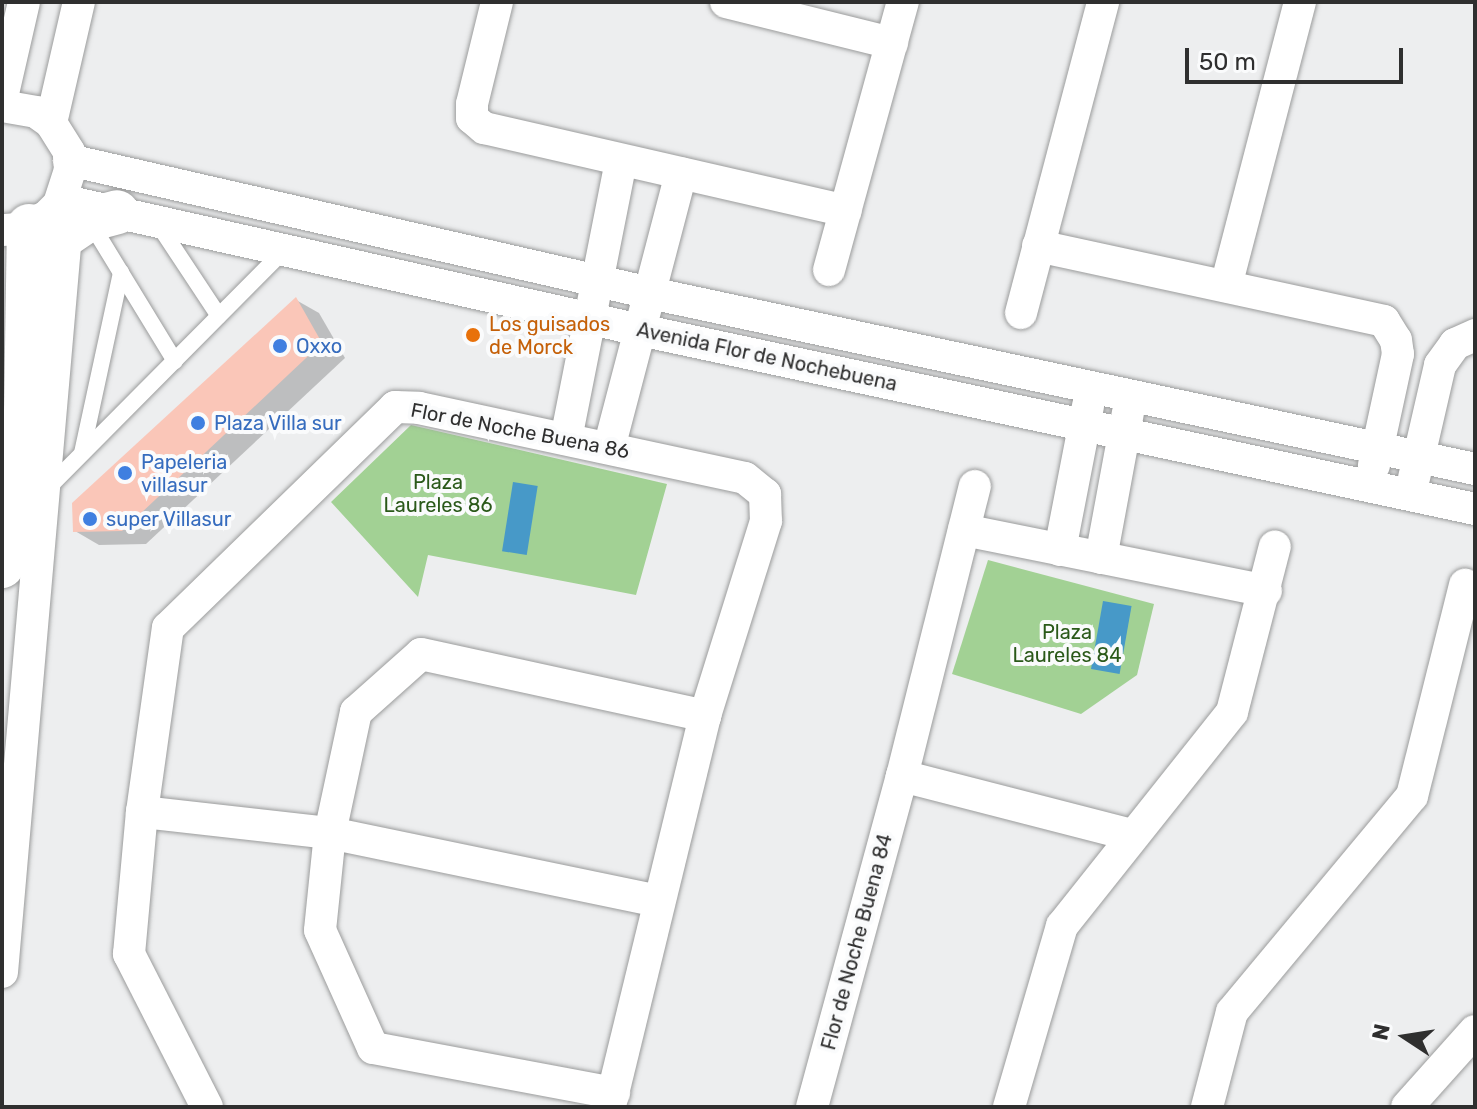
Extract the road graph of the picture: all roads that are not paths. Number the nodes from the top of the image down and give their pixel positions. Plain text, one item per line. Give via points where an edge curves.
1 (24, 2) edge
2 (79, 2) edge
3 (497, 2) edge
4 (726, 2) edge
5 (903, 2) edge
6 (1103, 2) edge
7 (1300, 2) edge
8 (892, 43) junction
9 (2, 98) edge
10 (2, 106) edge
11 (51, 123) junction
12 (69, 160) junction
13 (621, 160) junction
14 (681, 173) junction
15 (846, 211) junction
16 (74, 220) edge
17 (1038, 246) junction
18 (284, 250) junction
19 (829, 270) dead end
20 (121, 272) junction
21 (598, 281) junction
22 (1226, 286) junction
23 (650, 293) junction
24 (1021, 313) dead end
25 (219, 316) junction
26 (590, 319) junction
27 (640, 330) junction
28 (1475, 335) edge
29 (175, 361) junction
30 (1092, 387) junction
31 (1131, 395) junction
32 (1085, 425) junction
33 (1124, 433) junction
34 (566, 439) junction
35 (1378, 447) junction
36 (609, 448) junction
37 (82, 455) junction
38 (1419, 456) junction
39 (1475, 469) edge
40 (1369, 485) junction
41 (975, 486) dead end
42 (43, 493) junction
43 (1411, 495) junction
44 (1475, 509) edge
45 (964, 530) junction
46 (1275, 546) dead end
47 (1060, 550) junction
48 (1101, 558) junction
49 (2, 566) edge
50 (1465, 585) dead end
51 (1266, 591) junction
52 (1464, 634) edge
53 (705, 716) junction
54 (902, 776) junction
55 (142, 812) junction
56 (330, 833) junction
57 (1132, 835) junction
58 (657, 901) junction
59 (2, 972) edge
60 (1475, 1031) edge
61 (612, 1100) edge
62 (207, 1107) edge
63 (812, 1107) edge
64 (1009, 1107) edge
65 (1207, 1107) edge
66 (1407, 1107) edge

1 - 9 street
2 - 11 street
3 - 13 street via 472,118 484,128
4 - 8 street
5 - 8 street
6 - 17 street
7 - 22 street
8 - 15 street
10 - 11 street via 36,112
11 - 12 street via 62,136
12 - 16 street via 67,188
12 - 21 street, Avenida Flor de Nochebuena
13 - 14 street
13 - 21 street
14 - 15 street
14 - 23 street
15 - 19 street
16 - 18 street, Avenida Flor de Nochebuena
16 - 20 lane
16 - 25 lane
16 - 42 street
16 - 49 street via 28,307 26,412
17 - 22 street
17 - 24 street
18 - 25 lane
18 - 26 street, Avenida Flor de Nochebuena
20 - 29 lane
20 - 37 lane
21 - 23 street, Avenida Flor de Nochebuena
21 - 26 street
22 - 35 street via 1384,321 1398,354
23 - 27 street
23 - 30 street, Avenida Flor de Nochebuena
25 - 29 lane
26 - 27 street, Avenida Flor de Nochebuena
26 - 34 street
27 - 32 street, Avenida Flor de Nochebuena
27 - 36 street
28 - 38 street via 1455,344 1440,365
29 - 37 lane
30 - 31 street, Avenida Flor de Nochebuena
30 - 32 street
31 - 33 street
31 - 35 street, Avenida Flor de Nochebuena
32 - 33 street, Avenida Flor de Nochebuena
32 - 47 street
33 - 40 street, Avenida Flor de Nochebuena
33 - 48 street
34 - 36 street, Flor de Noche Buena 86
34 - 55 street, Flor de Noche Buena 86 via 395,407 168,628
35 - 38 street, Avenida Flor de Nochebuena
35 - 40 street
36 - 53 street, Flor de Noche Buena 86 via 745,478 765,494 766,521
37 - 42 lane
38 - 39 street, Avenida Flor de Nochebuena
38 - 43 street
40 - 43 street, Avenida Flor de Nochebuena
41 - 45 street, Flor de Noche Buena 84
42 - 59 street
43 - 44 street, Avenida Flor de Nochebuena
45 - 47 street
45 - 54 street, Flor de Noche Buena 84
46 - 51 street
47 - 48 street
48 - 51 street
50 - 52 street
51 - 57 street via 1232,712
52 - 65 street via 1412,796 1232,1012
53 - 56 street, Flor de Noche Buena 86 via 421,654 356,712
53 - 58 street, Flor de Noche Buena 86
54 - 57 street
54 - 63 street, Flor de Noche Buena 84
55 - 56 street
55 - 62 street, Flor de Noche Buena 86 via 129,954
56 - 58 street
56 - 61 street, Flor de Noche Buena 86 via 320,930 373,1048
57 - 64 street via 1062,926
58 - 61 street, Flor de Noche Buena 86
60 - 66 street

